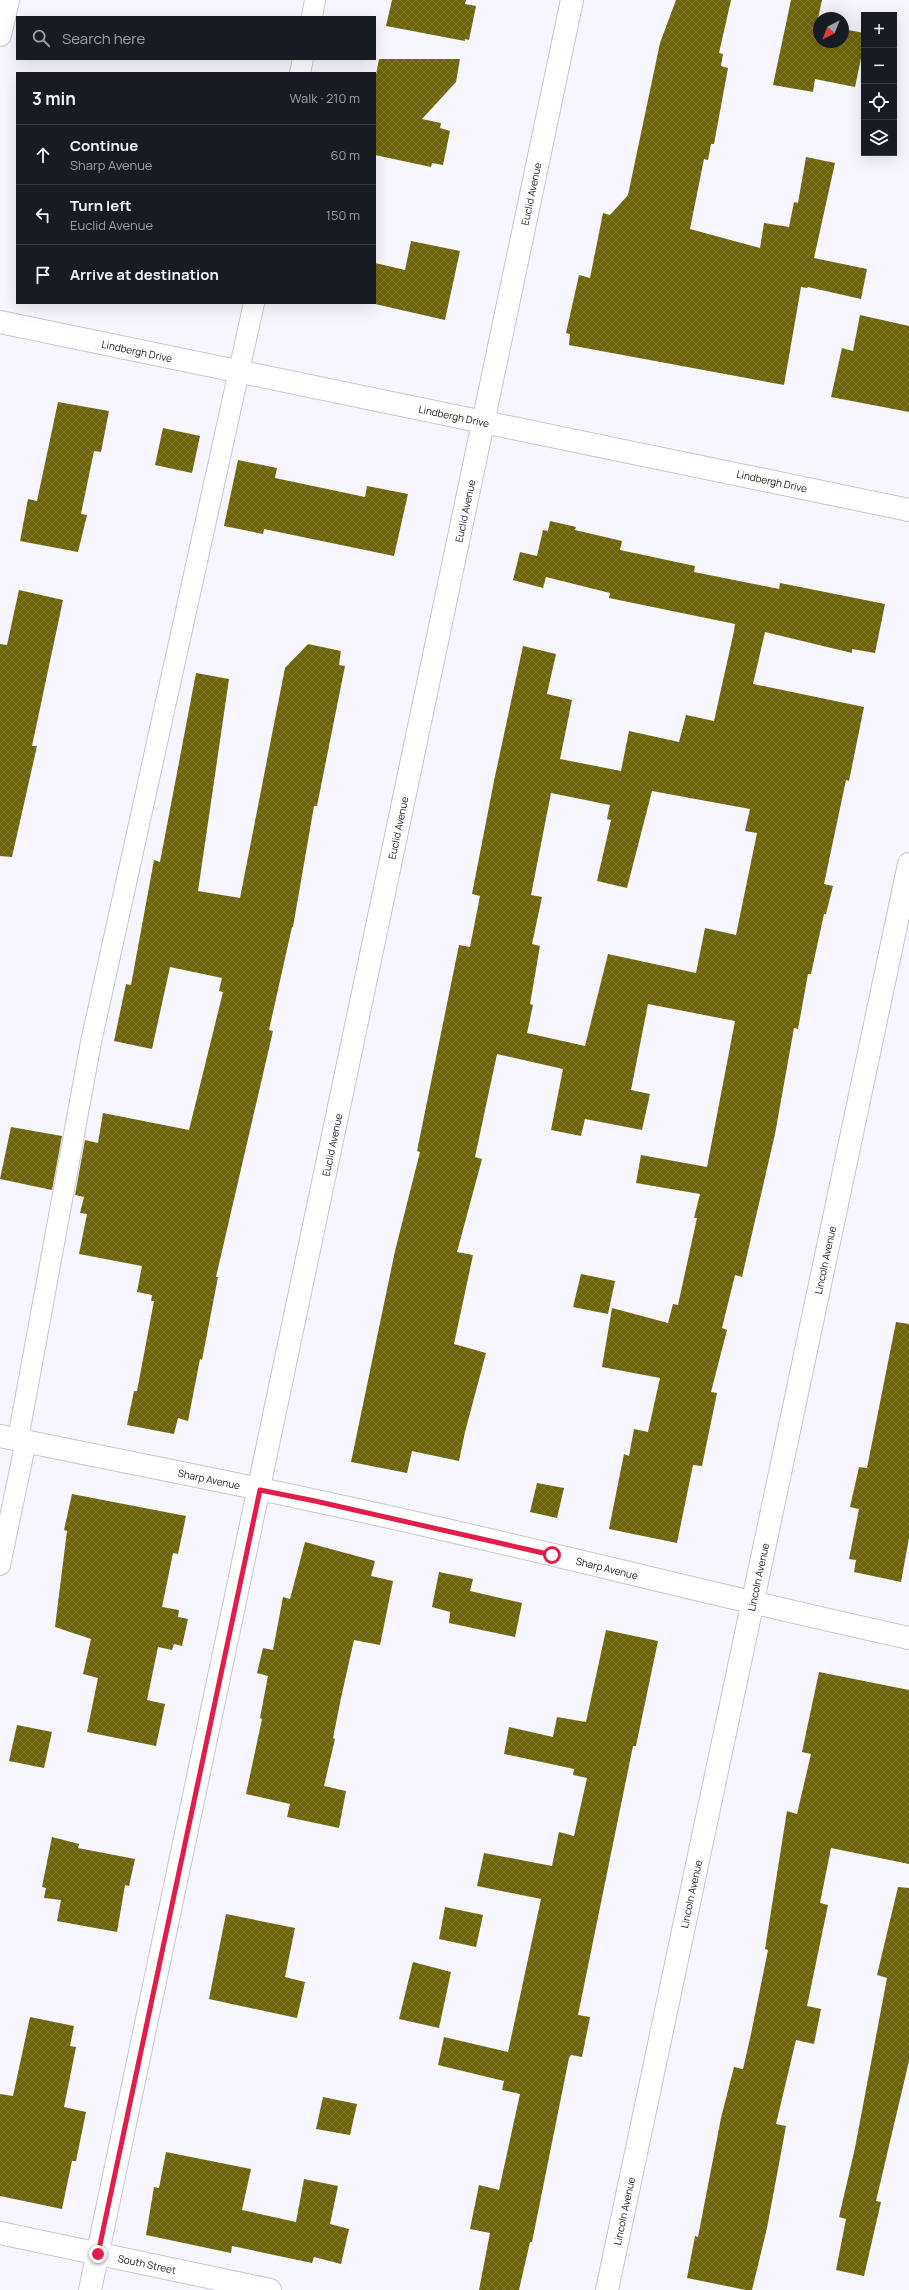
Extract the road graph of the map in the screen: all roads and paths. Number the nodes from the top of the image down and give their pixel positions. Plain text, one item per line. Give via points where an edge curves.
1 (8, 0) edge
2 (315, 0) edge
3 (572, 0) edge
4 (312, 16) edge
5 (0, 35) edge
6 (303, 60) edge
7 (300, 72) edge
8 (254, 304) edge
9 (0, 322) edge
10 (238, 372) junction
11 (483, 422) junction
12 (909, 510) edge
13 (909, 864) edge
14 (15, 1439) edge
15 (260, 1490) junction
16 (0, 1565) edge
17 (753, 1604) junction
18 (909, 1638) edge
19 (0, 2234) edge
20 (98, 2254) junction
21 (90, 2290) edge
22 (270, 2290) edge
23 (607, 2290) edge

1 - 5 street
2 - 4 lane
3 - 11 street, Euclid Avenue
6 - 7 lane
8 - 10 lane
9 - 10 street, Lindbergh Drive
10 - 11 street, Lindbergh Drive
10 - 14 lane via 91,1042
11 - 12 street, Lindbergh Drive
11 - 15 street, Euclid Avenue
13 - 17 street, Lincoln Avenue
14 - 15 street, Sharp Avenue
14 - 16 lane
15 - 17 street, Sharp Avenue via 545,1553
15 - 20 street, Euclid Avenue
17 - 18 street, Sharp Avenue
17 - 23 street, Lincoln Avenue
19 - 20 street, South Street
20 - 21 street, Euclid Avenue
20 - 22 street, South Street

